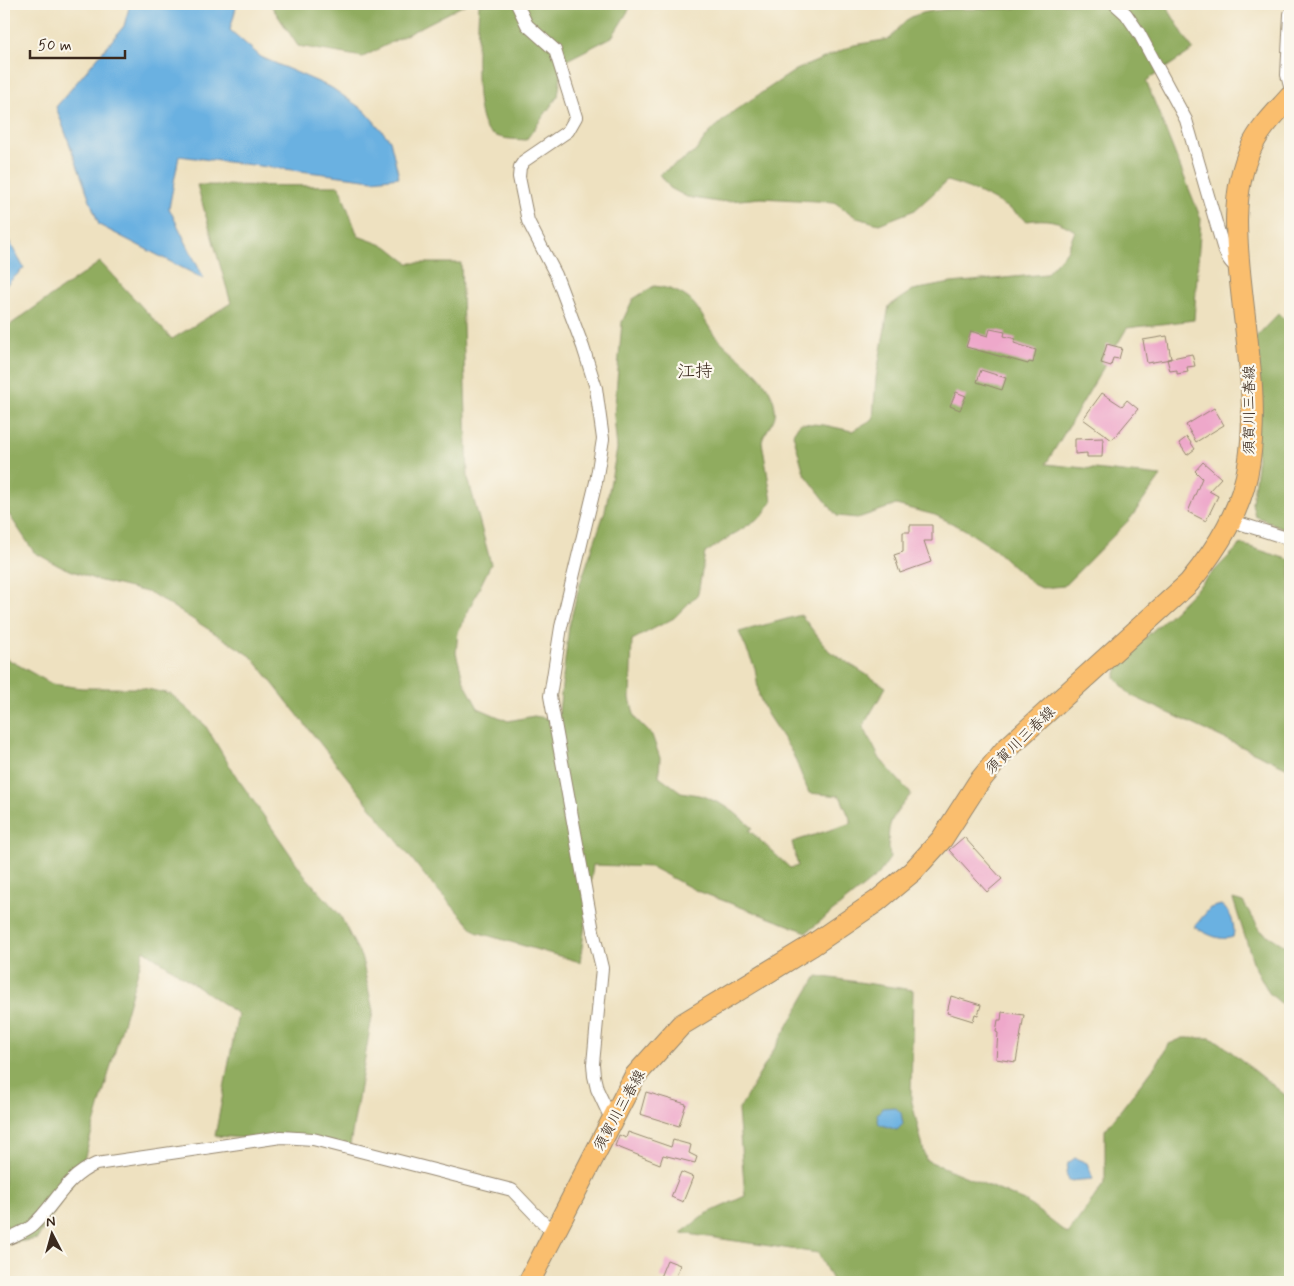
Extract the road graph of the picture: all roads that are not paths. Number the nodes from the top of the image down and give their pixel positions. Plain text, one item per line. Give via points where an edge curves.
1 (517, 4) edge
2 (1115, 4) edge
3 (1290, 14) edge
4 (1290, 86) edge
5 (1290, 97) edge
6 (1239, 268) junction
7 (1232, 521) junction
8 (1290, 539) edge
9 (612, 1121) junction
10 (554, 1234) junction
11 (4, 1240) edge
12 (529, 1282) edge

1 - 9 street via 527,25 555,50 576,117 568,131 524,161 519,177 528,221 556,275 580,338 601,416 603,439 596,482 561,627 550,696 602,968 593,1064 596,1088
2 - 6 street via 1139,33 1186,120 1223,247 1228,260
3 - 4 street via 1287,75
5 - 6 main road, 須賀川三春線 via 1256,138 1243,170 1237,209
6 - 7 main road, 須賀川三春線 via 1252,419 1249,464
7 - 8 street
7 - 9 main road, 須賀川三春線 via 1211,556 1189,583 989,767 942,839 913,872 811,946 681,1025 635,1076
9 - 10 main road, 須賀川三春線
10 - 11 street via 512,1190 313,1139 281,1137 96,1164 82,1170 68,1182 31,1226
10 - 12 main road, 須賀川三春線

